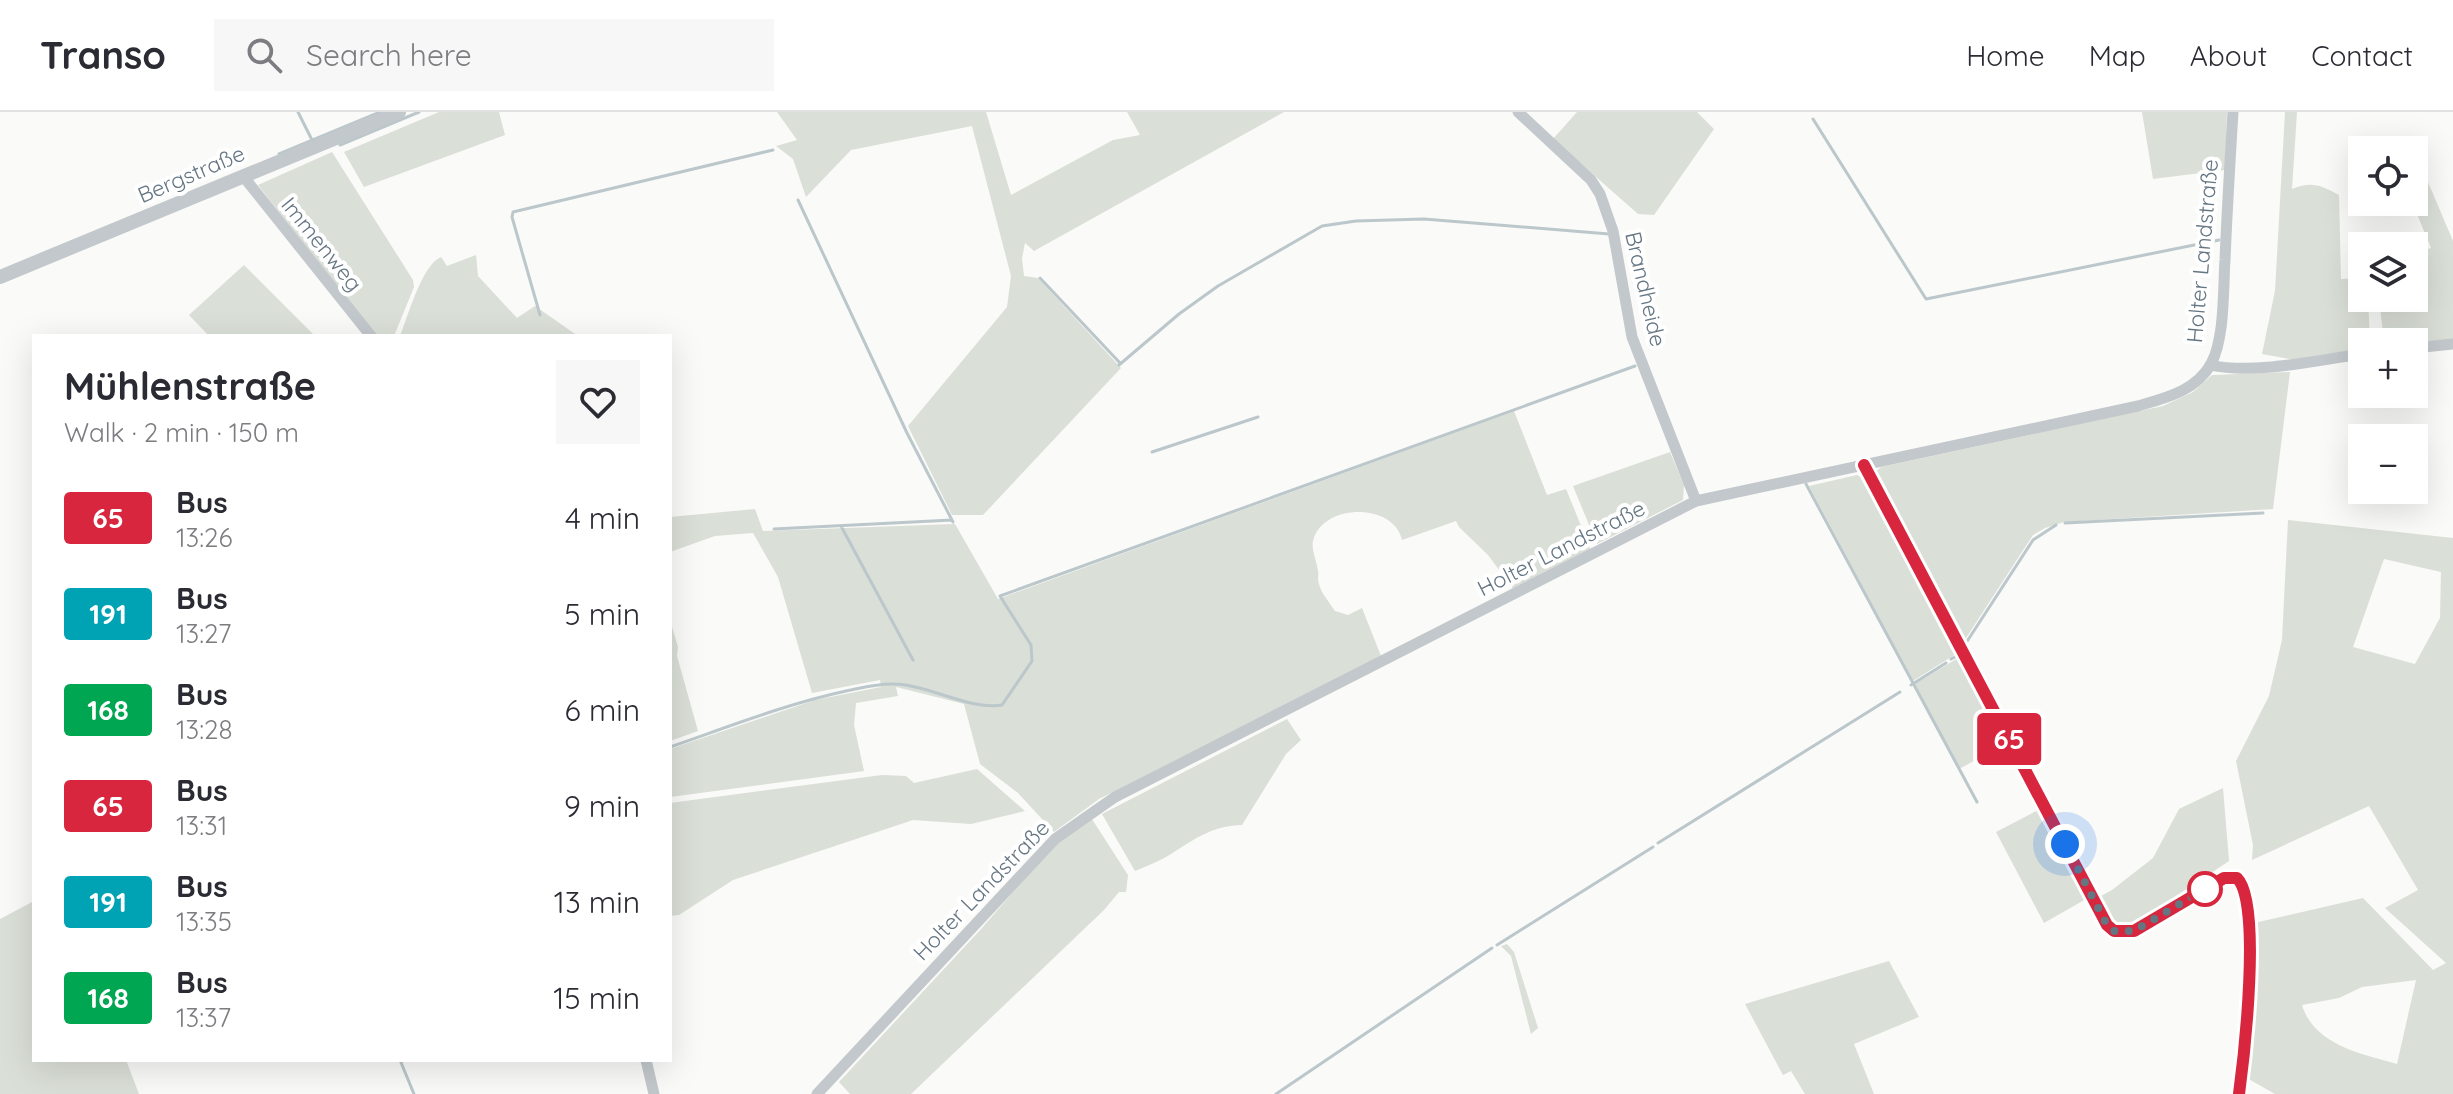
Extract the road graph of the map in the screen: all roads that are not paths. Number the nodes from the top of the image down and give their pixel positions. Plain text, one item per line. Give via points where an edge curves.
1 (399, 112) edge
2 (1518, 112) edge
3 (2233, 112) edge
4 (243, 176) junction
5 (0, 277) edge
6 (369, 334) edge
7 (2453, 344) edge
8 (2428, 347) edge
9 (2348, 356) edge
10 (2210, 365) junction
11 (1864, 465) junction
12 (1696, 501) junction
13 (646, 1062) edge
14 (654, 1094) edge
15 (817, 1094) edge
16 (2239, 1094) edge

1 - 4 street, Bergstraße
2 - 12 street, Brandheide via 1600,194 1613,231 1632,337
3 - 10 street, Holter Landstraße via 2222,306
4 - 5 street, Bergstraße
4 - 6 street, Immenweg
7 - 8 street
9 - 10 street via 2265,367
10 - 11 street, Holter Landstraße via 2173,396
11 - 12 street, Holter Landstraße
11 - 16 street via 2107,925 2114,931 2134,931 2224,878 2243,884 2249,940
12 - 15 street, Holter Landstraße via 1093,810 1055,839
13 - 14 street

